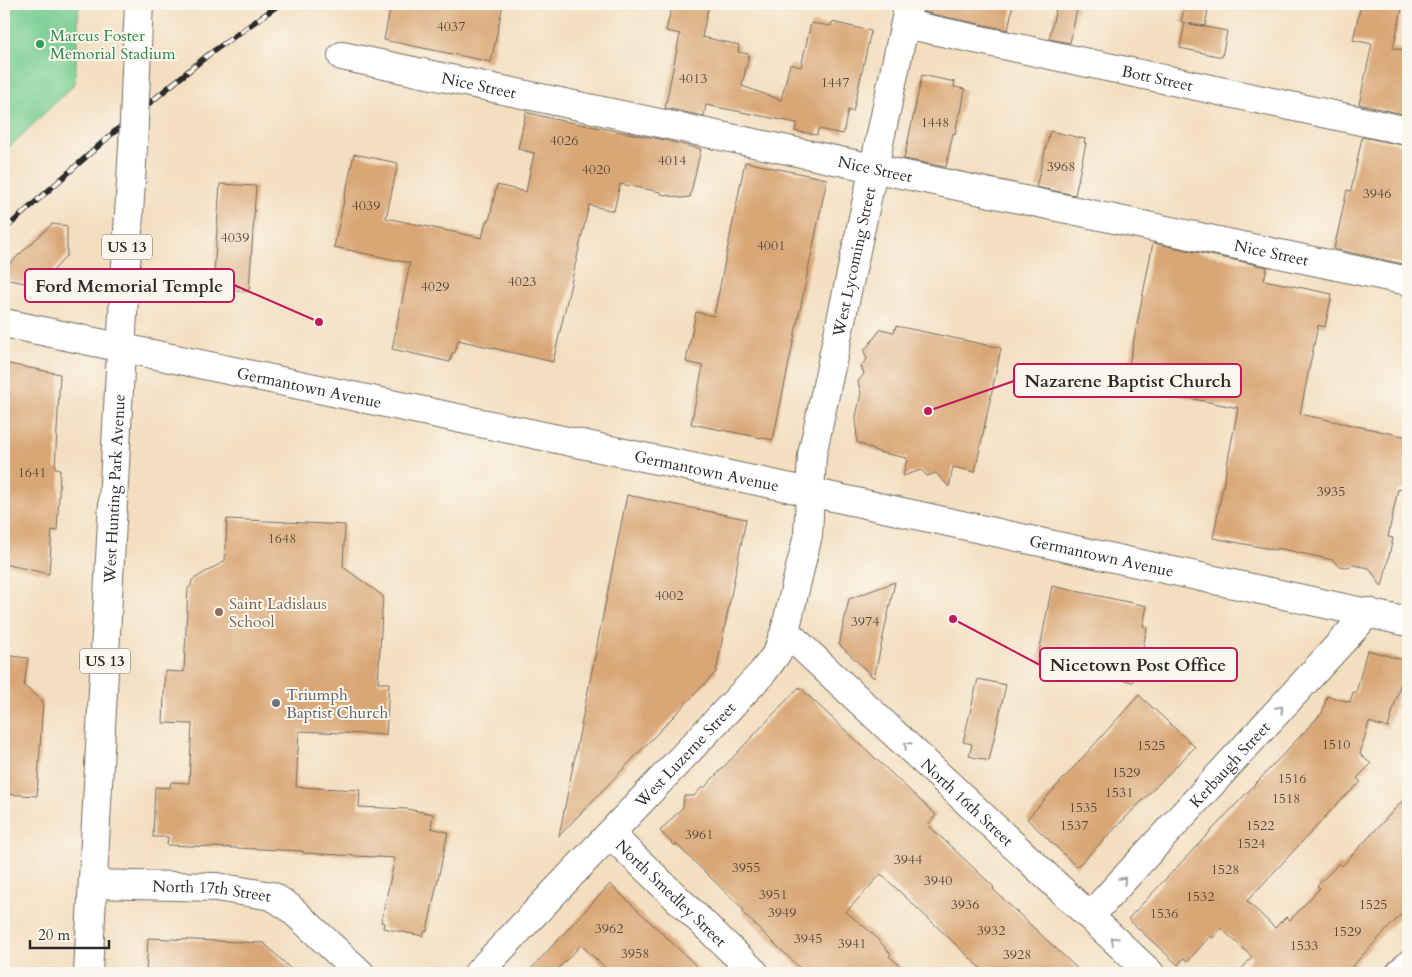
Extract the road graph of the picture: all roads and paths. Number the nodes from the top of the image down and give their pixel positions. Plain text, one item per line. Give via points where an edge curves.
1 (139, 4) edge
2 (907, 14) edge
3 (342, 56) dead end
4 (1408, 131) edge
5 (874, 168) junction
6 (1408, 281) edge
7 (4, 323) edge
8 (121, 348) junction
9 (810, 492) junction
10 (1369, 612) junction
11 (1408, 622) edge
12 (785, 631) junction
13 (610, 834) junction
14 (93, 884) junction
15 (1090, 916) junction
16 (1408, 965) edge
17 (88, 973) edge
18 (360, 973) edge
19 (478, 973) edge
20 (755, 973) edge
21 (1150, 973) edge
22 (1400, 973) edge

1 - 8 street, West Hunting Park Avenue / US 13, bridge
2 - 4 street, Bott Street
2 - 5 street, West Lycoming Street
3 - 5 street, Nice Street
5 - 6 street, Nice Street
5 - 9 street, West Lycoming Street via 812,455
7 - 8 street, Germantown Avenue
8 - 9 street, Germantown Avenue
8 - 14 street, West Hunting Park Avenue / US 13
9 - 10 street, Germantown Avenue
9 - 12 street, West Luzerne Street via 808,535
10 - 11 street, Germantown Avenue
15 -> 10 street, Kerbaugh Street
12 - 13 street, West Luzerne Street via 763,672
15 -> 12 street, North 16th Street
13 - 19 street, West Luzerne Street
13 - 20 street, North Smedley Street
14 - 17 street, West Hunting Park Avenue / US 13
14 - 18 street, North 17th Street via 216,887 272,896 290,907
21 -> 15 street, North 16th Street
16 - 22 street

